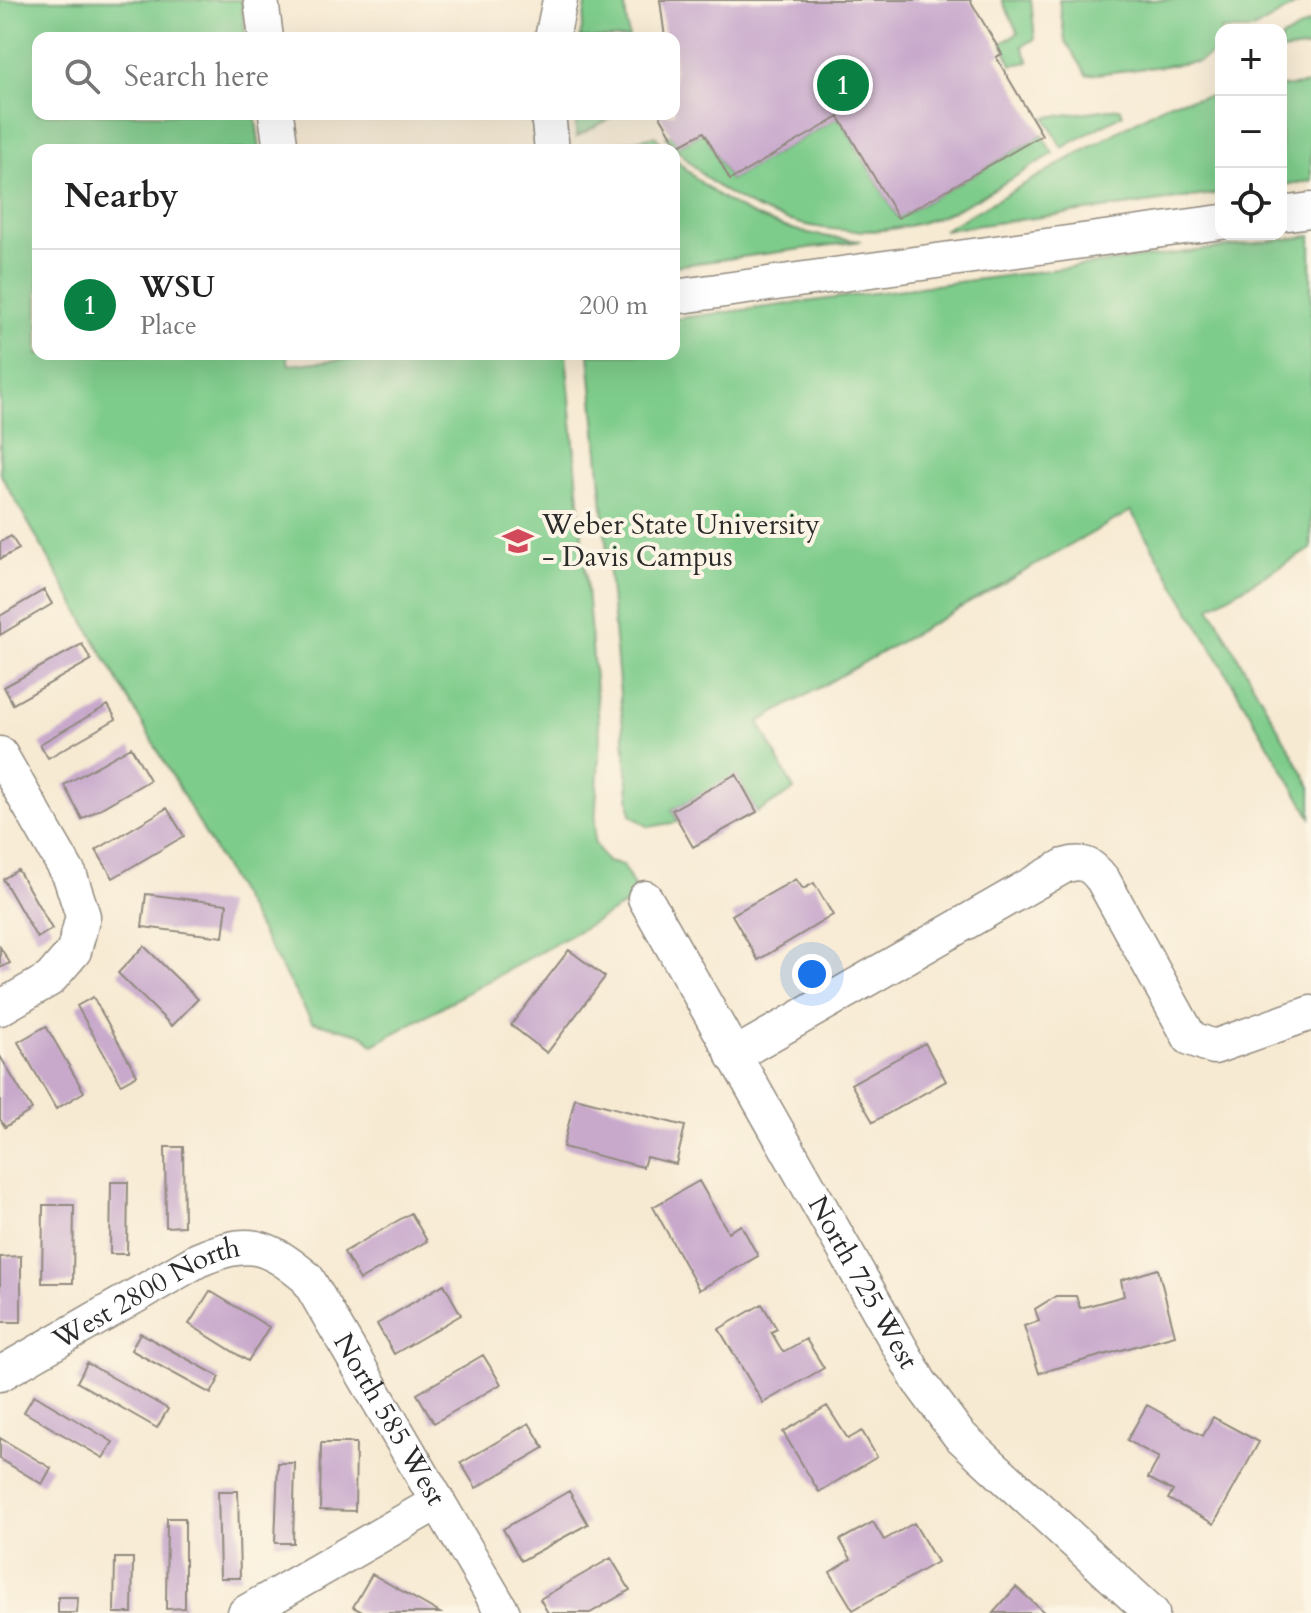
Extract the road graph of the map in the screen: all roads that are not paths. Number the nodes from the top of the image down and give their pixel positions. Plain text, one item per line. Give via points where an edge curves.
1 (261, 0) edge
2 (560, 0) edge
3 (265, 32) edge
4 (553, 32) edge
5 (277, 120) edge
6 (549, 120) edge
7 (280, 144) edge
8 (551, 144) edge
9 (1311, 210) edge
10 (1287, 213) edge
11 (1215, 223) edge
12 (680, 296) edge
13 (0, 754) edge
14 (645, 898) dead end
15 (0, 1008) edge
16 (1311, 1013) edge
17 (733, 1056) junction
18 (255, 1245) joint
19 (0, 1374) edge
20 (436, 1503) junction
21 (245, 1613) edge
22 (503, 1613) edge
23 (1152, 1613) edge

1 - 3 street
2 - 4 street
5 - 7 street
6 - 8 street
9 - 10 street
11 - 12 street
13 - 15 street via 70,876 83,916 74,951 50,979
14 - 17 street, North 725 West
16 - 17 street via 1214,1047 1190,1038 1103,880 1079,861
17 - 23 street, North 725 West via 919,1381 959,1435
18 - 19 street, West 2800 North via 227,1247 198,1260
18 - 20 street, North 585 West via 283,1258 307,1278
20 - 21 street
20 - 22 street, North 585 West

